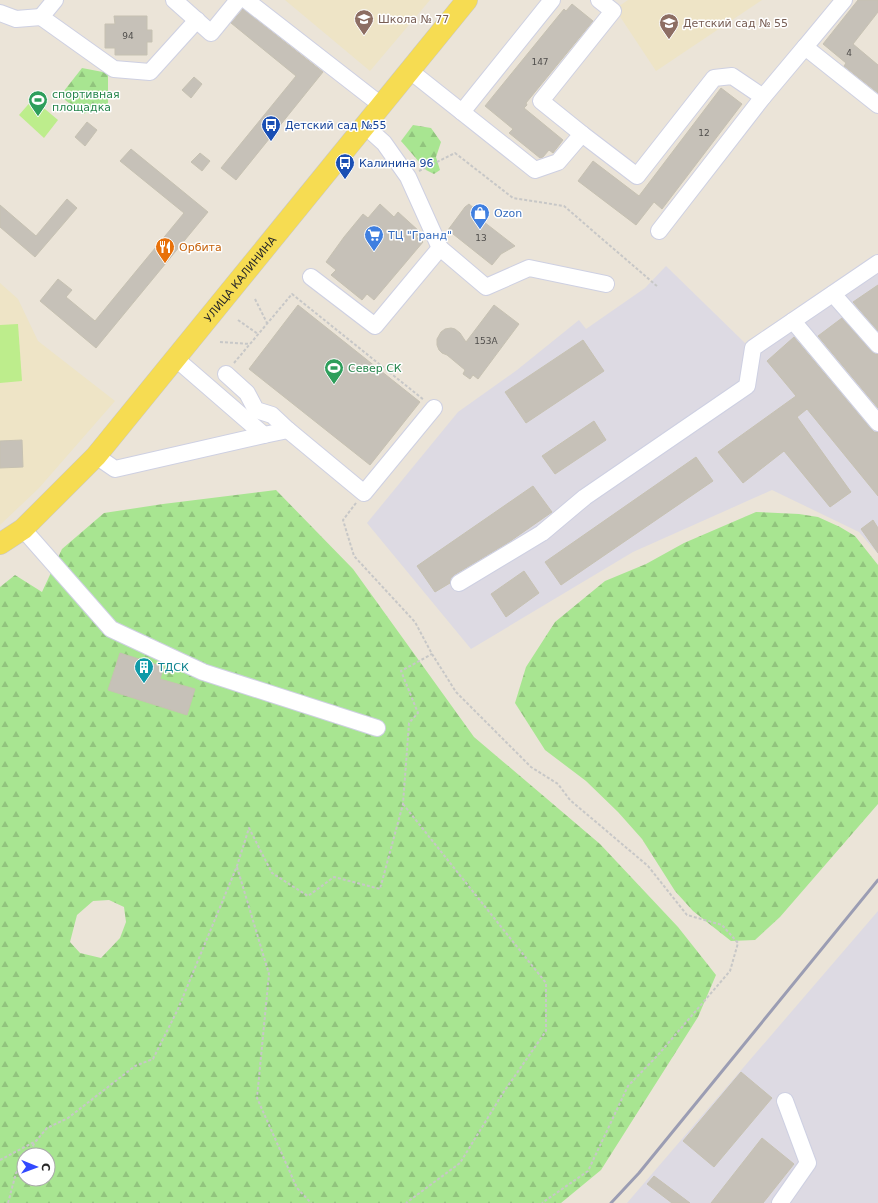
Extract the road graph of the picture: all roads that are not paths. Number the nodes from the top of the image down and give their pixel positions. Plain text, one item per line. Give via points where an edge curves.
1 (55, 0) edge
2 (174, 0) edge
3 (238, 0) edge
4 (246, 0) edge
5 (467, 0) edge
6 (552, 0) edge
7 (599, 0) edge
8 (844, 0) edge
9 (0, 13) edge
10 (40, 17) junction
11 (197, 20) junction
12 (805, 47) junction
13 (409, 70) junction
14 (763, 97) junction
15 (381, 105) junction
16 (878, 105) edge
17 (462, 112) junction
18 (364, 125) junction
19 (582, 134) junction
20 (659, 231) dead end
21 (440, 248) junction
22 (876, 267) edge
23 (311, 277) dead end
24 (606, 284) dead end
25 (833, 294) junction
26 (793, 321) junction
27 (878, 345) edge
28 (175, 358) junction
29 (226, 374) road end
30 (434, 408) road end
31 (878, 423) edge
32 (288, 430) junction
33 (264, 435) junction
34 (96, 456) junction
35 (23, 529) junction
36 (0, 544) edge
37 (460, 583) dead end
38 (377, 728) dead end
39 (785, 1101) dead end
40 (780, 1203) edge

1 - 10 street
2 - 11 street
3 - 11 street via 211,33
4 - 15 street
5 - 13 main road, УЛИЦА КАЛИНИНА
6 - 17 street
7 - 19 street via 613,11 541,101
8 - 12 street
9 - 10 street via 16,19
10 - 11 street via 114,69 150,72
12 - 14 street
12 - 16 street
13 - 15 main road, УЛИЦА КАЛИНИНА
13 - 17 street
14 - 19 street via 732,76 714,78 637,176
14 - 20 street
15 - 18 main road, УЛИЦА КАЛИНИНА
17 - 19 street via 535,170 558,162
18 - 21 street via 384,143 408,177
18 - 28 main road, УЛИЦА КАЛИНИНА
21 - 23 street via 375,326
21 - 24 street via 486,287 529,268
22 - 25 street
25 - 26 street
25 - 27 street
26 - 31 street
26 - 37 street via 753,348 747,386 585,497 542,533
28 - 33 street
28 - 34 main road, УЛИЦА КАЛИНИНА
29 - 32 street via 247,393 256,410 272,415
30 - 32 street via 364,493
32 - 33 street
33 - 34 street via 115,469
34 - 35 main road, УЛИЦА КАЛИНИНА
35 - 36 main road, УЛИЦА КАЛИНИНА
35 - 38 street via 111,629 203,672
39 - 40 street via 808,1164

